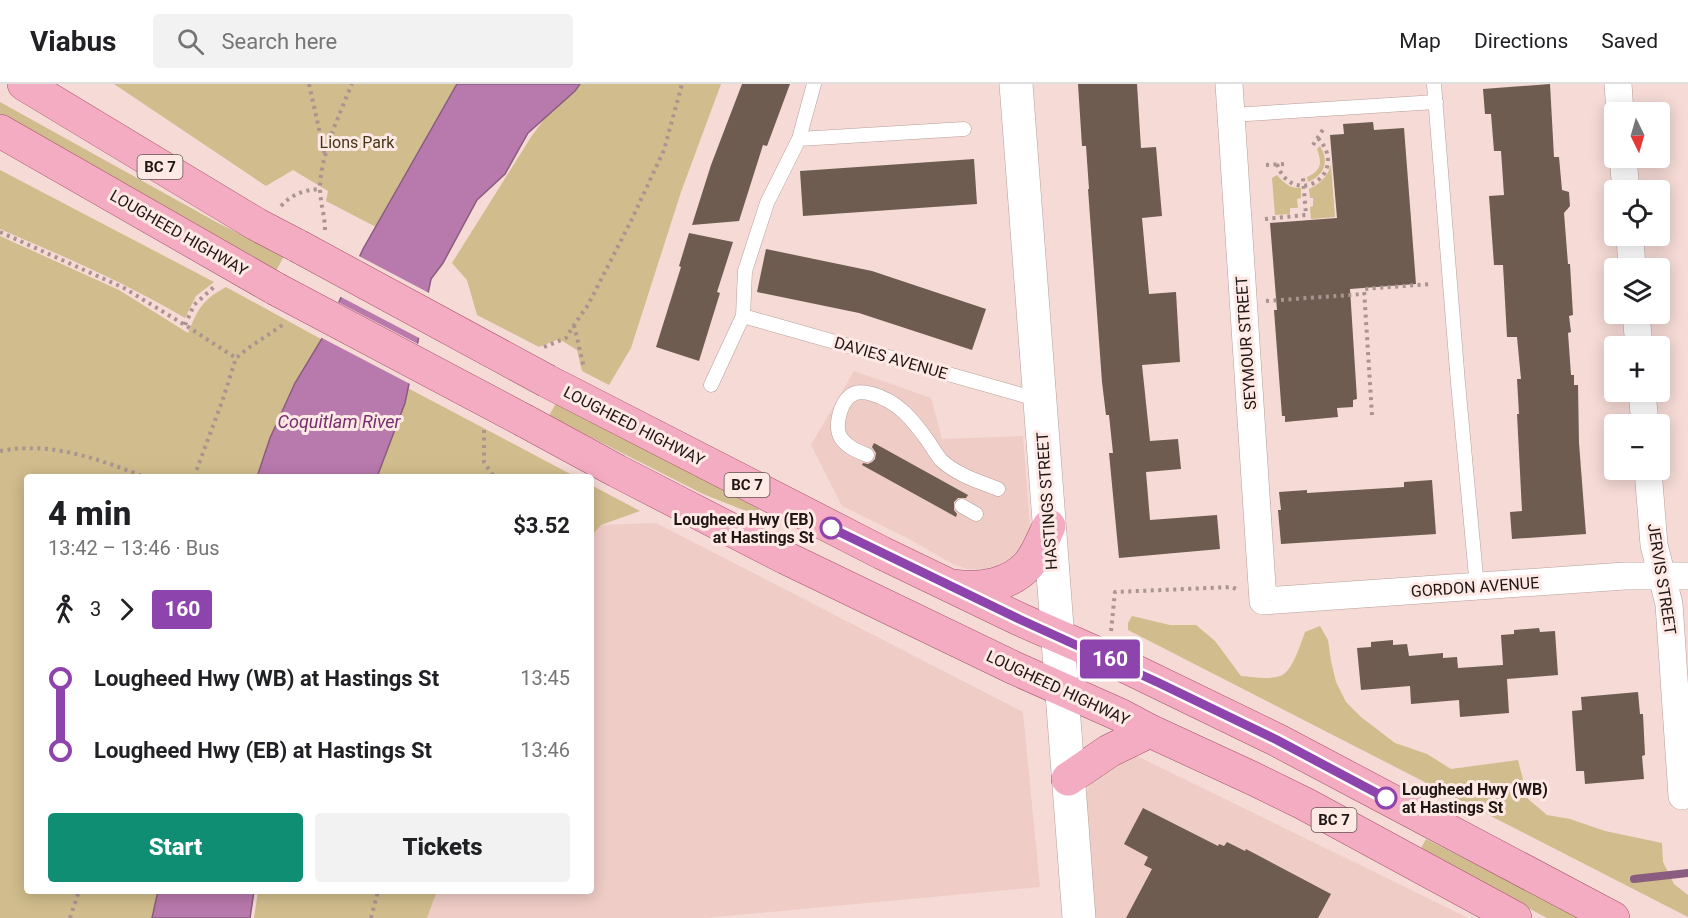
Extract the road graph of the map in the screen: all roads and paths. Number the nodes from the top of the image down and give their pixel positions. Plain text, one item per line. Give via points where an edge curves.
1 (24, 84) edge
2 (309, 84) edge
3 (682, 84) edge
4 (814, 84) edge
5 (1016, 84) edge
6 (1229, 84) edge
7 (1434, 84) edge
8 (1618, 84) edge
9 (1436, 102) junction
10 (1619, 102) edge
11 (1231, 115) junction
12 (1329, 121) dead end
13 (964, 129) dead end
14 (0, 131) edge
15 (1318, 138) junction
16 (798, 139) junction
17 (1313, 145) dead end
18 (325, 156) dead end
19 (1277, 164) junction
20 (1285, 164) dead end
21 (1266, 165) dead end
22 (1303, 178) dead end
23 (1304, 186) junction
24 (320, 189) dead end
25 (277, 212) dead end
26 (1265, 219) dead end
27 (0, 232) edge
28 (220, 281) dead end
29 (1450, 283) junction
30 (1364, 294) junction
31 (1264, 301) dead end
32 (743, 316) junction
33 (185, 324) junction
34 (574, 325) junction
35 (538, 350) dead end
36 (236, 358) dead end
37 (586, 376) dead end
38 (711, 385) dead end
39 (1040, 400) junction
40 (1372, 415) dead end
41 (488, 420) dead end
42 (0, 451) edge
43 (867, 455) dead end
44 (137, 474) edge
45 (492, 474) edge
46 (1649, 480) edge
47 (998, 489) dead end
48 (962, 506) dead end
49 (976, 514) dead end
50 (1049, 526) junction
51 (1675, 576) edge
52 (948, 585) junction
53 (1477, 587) junction
54 (1263, 601) junction
55 (1111, 632) dead end
56 (1058, 636) junction
57 (1062, 688) junction
58 (1150, 731) junction
59 (1068, 779) junction
60 (1682, 796) dead end
61 (78, 894) edge
62 (377, 894) edge
63 (69, 918) edge
64 (371, 918) edge
65 (1079, 918) edge
66 (1515, 918) edge
67 (1613, 918) edge

1 - 52 main road, LOUGHEED HIGHWAY / BC 7, bridge via 256,224 547,381
2 - 18 path
3 - 34 path via 664,150 588,305
4 - 16 lane
5 - 39 street, HASTINGS STREET
6 - 11 street, SEYMOUR STREET
7 - 9 lane
8 - 10 street
9 - 11 lane
9 - 29 lane
11 - 54 street, SEYMOUR STREET
12 - 15 path
13 - 16 lane
14 - 57 main road, LOUGHEED HIGHWAY / BC 7, bridge via 276,289 617,471 786,558
15 - 17 path
15 - 23 path via 1327,152 1328,164 1318,181
16 - 32 lane via 767,203 745,271
19 - 20 path
19 - 21 path
19 - 23 path via 1288,181
22 - 23 path
23 - 26 path via 1306,215
24 - 25 path via 296,194
27 - 33 path via 124,288
28 - 33 path via 194,305
29 - 30 path via 1364,289
29 - 53 lane
30 - 31 path
30 - 40 path
32 - 38 lane
32 - 39 lane, DAVIES AVENUE
33 - 36 path
34 - 35 path via 566,338
34 - 37 path
39 - 50 street, HASTINGS STREET
41 - 45 path via 484,430 484,462
42 - 44 path via 66,451
43 - 47 lane via 842,440 837,423 850,395 861,392 885,399 903,410 940,459 961,474
46 - 51 street, JERVIS STREET via 1654,545
48 - 49 lane
50 - 52 main road via 1034,557 1013,576 976,588
50 - 56 street, HASTINGS STREET
51 - 53 street, GORDON AVENUE
51 - 60 street, JERVIS STREET via 1669,604
52 - 56 main road, LOUGHEED HIGHWAY / BC 7
53 - 54 street, GORDON AVENUE
54 - 55 path via 1232,587 1115,592
56 - 57 street, HASTINGS STREET
56 - 67 main road, LOUGHEED HIGHWAY / BC 7 via 1277,740
57 - 58 main road, LOUGHEED HIGHWAY / BC 7
57 - 59 street, HASTINGS STREET
58 - 59 main road via 1118,745
58 - 66 main road, LOUGHEED HIGHWAY / BC 7 via 1305,804
59 - 65 street, HASTINGS STREET
61 - 63 path
62 - 64 path

